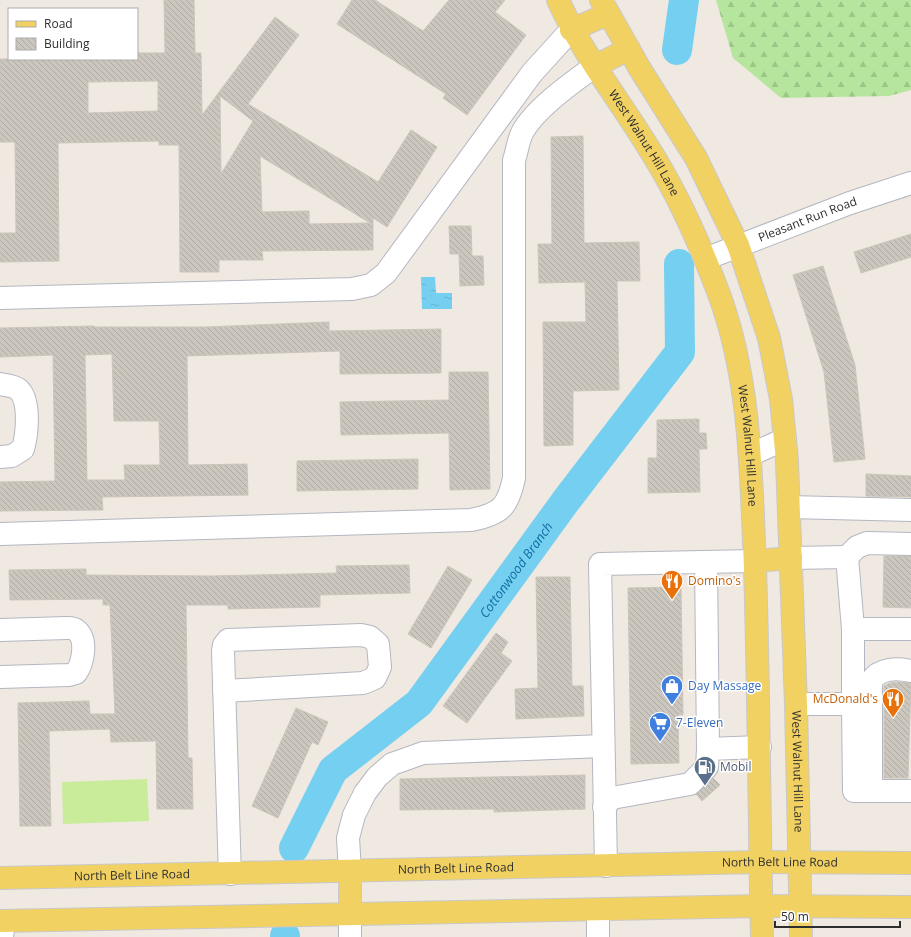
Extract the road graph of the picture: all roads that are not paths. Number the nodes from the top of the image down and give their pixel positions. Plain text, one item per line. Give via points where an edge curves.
1 (558, 0) edge
2 (605, 7) edge
3 (571, 30) junction
4 (629, 49) junction
5 (595, 66) junction
6 (911, 183) edge
7 (738, 245) junction
8 (705, 259) junction
9 (0, 298) edge
10 (0, 384) edge
11 (785, 439) junction
12 (750, 455) junction
13 (0, 457) edge
14 (789, 507) junction
15 (911, 510) edge
16 (0, 534) edge
17 (911, 544) edge
18 (847, 557) junction
19 (791, 558) junction
20 (755, 561) junction
21 (706, 562) junction
22 (911, 629) edge
23 (0, 630) edge
24 (853, 630) junction
25 (911, 671) edge
26 (0, 677) edge
27 (224, 691) junction
28 (796, 704) junction
29 (853, 704) junction
30 (603, 746) junction
31 (760, 747) junction
32 (708, 749) junction
33 (871, 791) junction
34 (911, 791) edge
35 (604, 807) junction
36 (761, 862) junction
37 (799, 862) junction
38 (911, 863) edge
39 (606, 866) junction
40 (350, 872) junction
41 (230, 874) junction
42 (0, 878) edge
43 (762, 906) junction
44 (800, 906) junction
45 (911, 907) edge
46 (598, 910) junction
47 (350, 914) junction
48 (2, 926) edge
49 (350, 937) edge
50 (598, 937) edge
51 (762, 937) edge
52 (801, 937) edge

1 - 3 main road, West Walnut Hill Lane
2 - 3 main road
2 - 4 main road, West Walnut Hill Lane
3 - 5 main road, West Walnut Hill Lane
3 - 9 street via 532,73 386,273 371,284 352,289
4 - 5 main road
4 - 7 main road, West Walnut Hill Lane via 696,158
5 - 8 main road, West Walnut Hill Lane via 649,148 673,190
5 - 16 street via 560,92 538,114 522,133 514,160 514,478 510,496 501,509 488,516 471,520
6 - 7 street, Pleasant Run Road
7 - 8 street, Pleasant Run Road
7 - 11 main road, West Walnut Hill Lane via 769,338 781,399
8 - 12 main road, West Walnut Hill Lane via 720,296 735,351 745,404
10 - 13 street via 18,389 26,399 26,435 23,449 12,456
11 - 12 street
11 - 14 main road, West Walnut Hill Lane
12 - 20 main road, West Walnut Hill Lane
14 - 15 street
14 - 19 main road, West Walnut Hill Lane
17 - 18 street via 868,543 857,547
18 - 19 street
18 - 24 street
19 - 20 main road
19 - 28 main road, West Walnut Hill Lane
20 - 21 street
20 - 31 main road, West Walnut Hill Lane
21 - 30 street via 600,564
21 - 32 street
22 - 24 street
23 - 26 street via 76,629 82,637 83,647 81,666 76,673
24 - 29 street
25 - 33 street via 889,670 875,676 871,681
27 - 27 street via 222,652 228,640 361,635 370,637 378,644 380,667 375,678 364,682
27 - 41 street
28 - 29 street
28 - 37 main road, West Walnut Hill Lane
29 - 33 street via 854,791
30 - 35 street
30 - 40 street via 423,753 392,764 377,777 354,814 348,838
31 - 32 street
31 - 36 main road, West Walnut Hill Lane
32 - 35 street via 707,767 690,784 612,798
33 - 34 street
35 - 39 street
36 - 37 main road, North Belt Line Road
36 - 39 main road, North Belt Line Road
36 - 43 main road, West Walnut Hill Lane
37 - 38 main road, North Belt Line Road
37 - 44 main road, West Walnut Hill Lane
39 - 40 main road, North Belt Line Road
40 - 41 main road, North Belt Line Road
40 - 47 main road
41 - 42 main road, North Belt Line Road
43 - 44 main road
43 - 46 main road
43 - 51 main road, West Walnut Hill Lane
44 - 45 main road
44 - 52 main road, West Walnut Hill Lane
46 - 47 main road
46 - 50 street
47 - 48 main road
47 - 49 street

